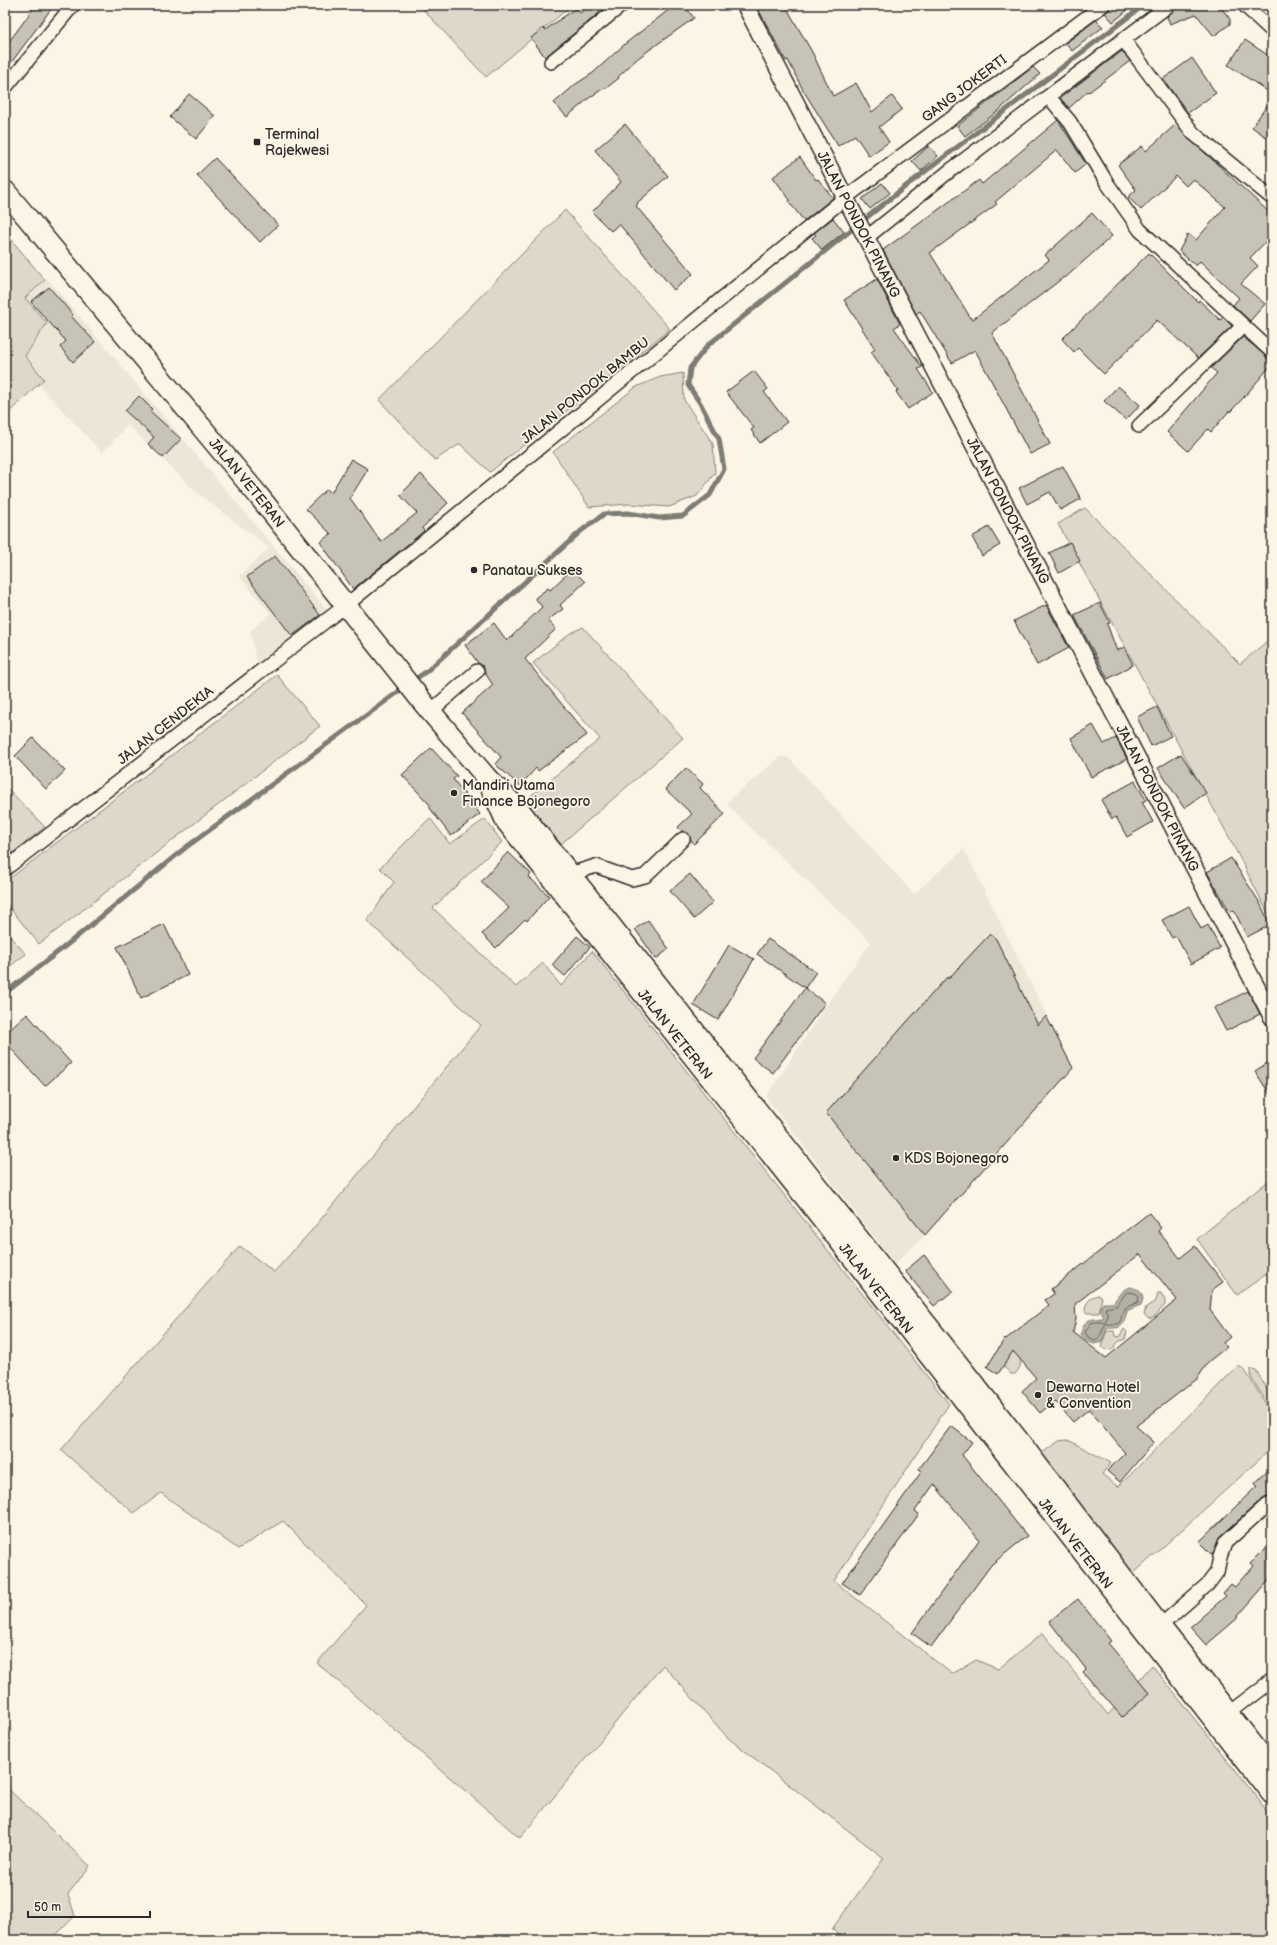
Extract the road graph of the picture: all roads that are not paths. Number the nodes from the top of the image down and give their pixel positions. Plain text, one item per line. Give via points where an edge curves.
1 (73, 5) edge
2 (622, 5) edge
3 (744, 5) edge
4 (1103, 5) edge
5 (1169, 5) edge
6 (1244, 5) edge
7 (1272, 31) edge
8 (1122, 39) junction
9 (551, 62) dead end
10 (5, 88) edge
11 (1049, 97) junction
12 (5, 190) edge
13 (845, 198) junction
14 (1272, 198) edge
15 (866, 238) junction
16 (1243, 326) junction
17 (1272, 352) edge
18 (1139, 426) dead end
19 (346, 606) junction
20 (477, 671) dead end
21 (428, 708) junction
22 (486, 778) junction
23 (683, 839) dead end
24 (5, 869) edge
25 (570, 874) junction
26 (1272, 1017) edge
27 (1268, 1504) dead end
28 (1160, 1626) junction
29 (1272, 1680) edge
30 (1229, 1713) junction
31 (1272, 1769) edge
32 (1272, 1794) edge

1 - 10 street
2 - 9 street
3 - 13 street, JALAN PONDOK PINANG
4 - 13 street, GANG JOKERTI
5 - 8 street
6 - 7 street
8 - 11 street
8 - 14 street via 1193,133
11 - 15 street via 947,173
11 - 16 street via 1070,122 1107,183 1140,230
12 - 19 main road, JALAN VETERAN via 258,495
13 - 15 street, JALAN PONDOK PINANG
13 - 19 street, JALAN PONDOK BAMBU
15 - 26 street, JALAN PONDOK PINANG
16 - 17 street
16 - 18 street
19 - 21 main road, JALAN VETERAN
19 - 24 street, JALAN CENDEKIA
20 - 21 street
21 - 22 main road, JALAN VETERAN
22 - 25 main road, JALAN VETERAN via 520,811
22 - 32 main road, JALAN VETERAN via 506,821 815,1210
23 - 25 street via 645,876 632,879 596,866
25 - 28 main road, JALAN VETERAN via 1019,1441
27 - 28 street via 1225,1543 1217,1572 1208,1584
28 - 30 main road, JALAN VETERAN
29 - 30 street
30 - 31 main road, JALAN VETERAN

